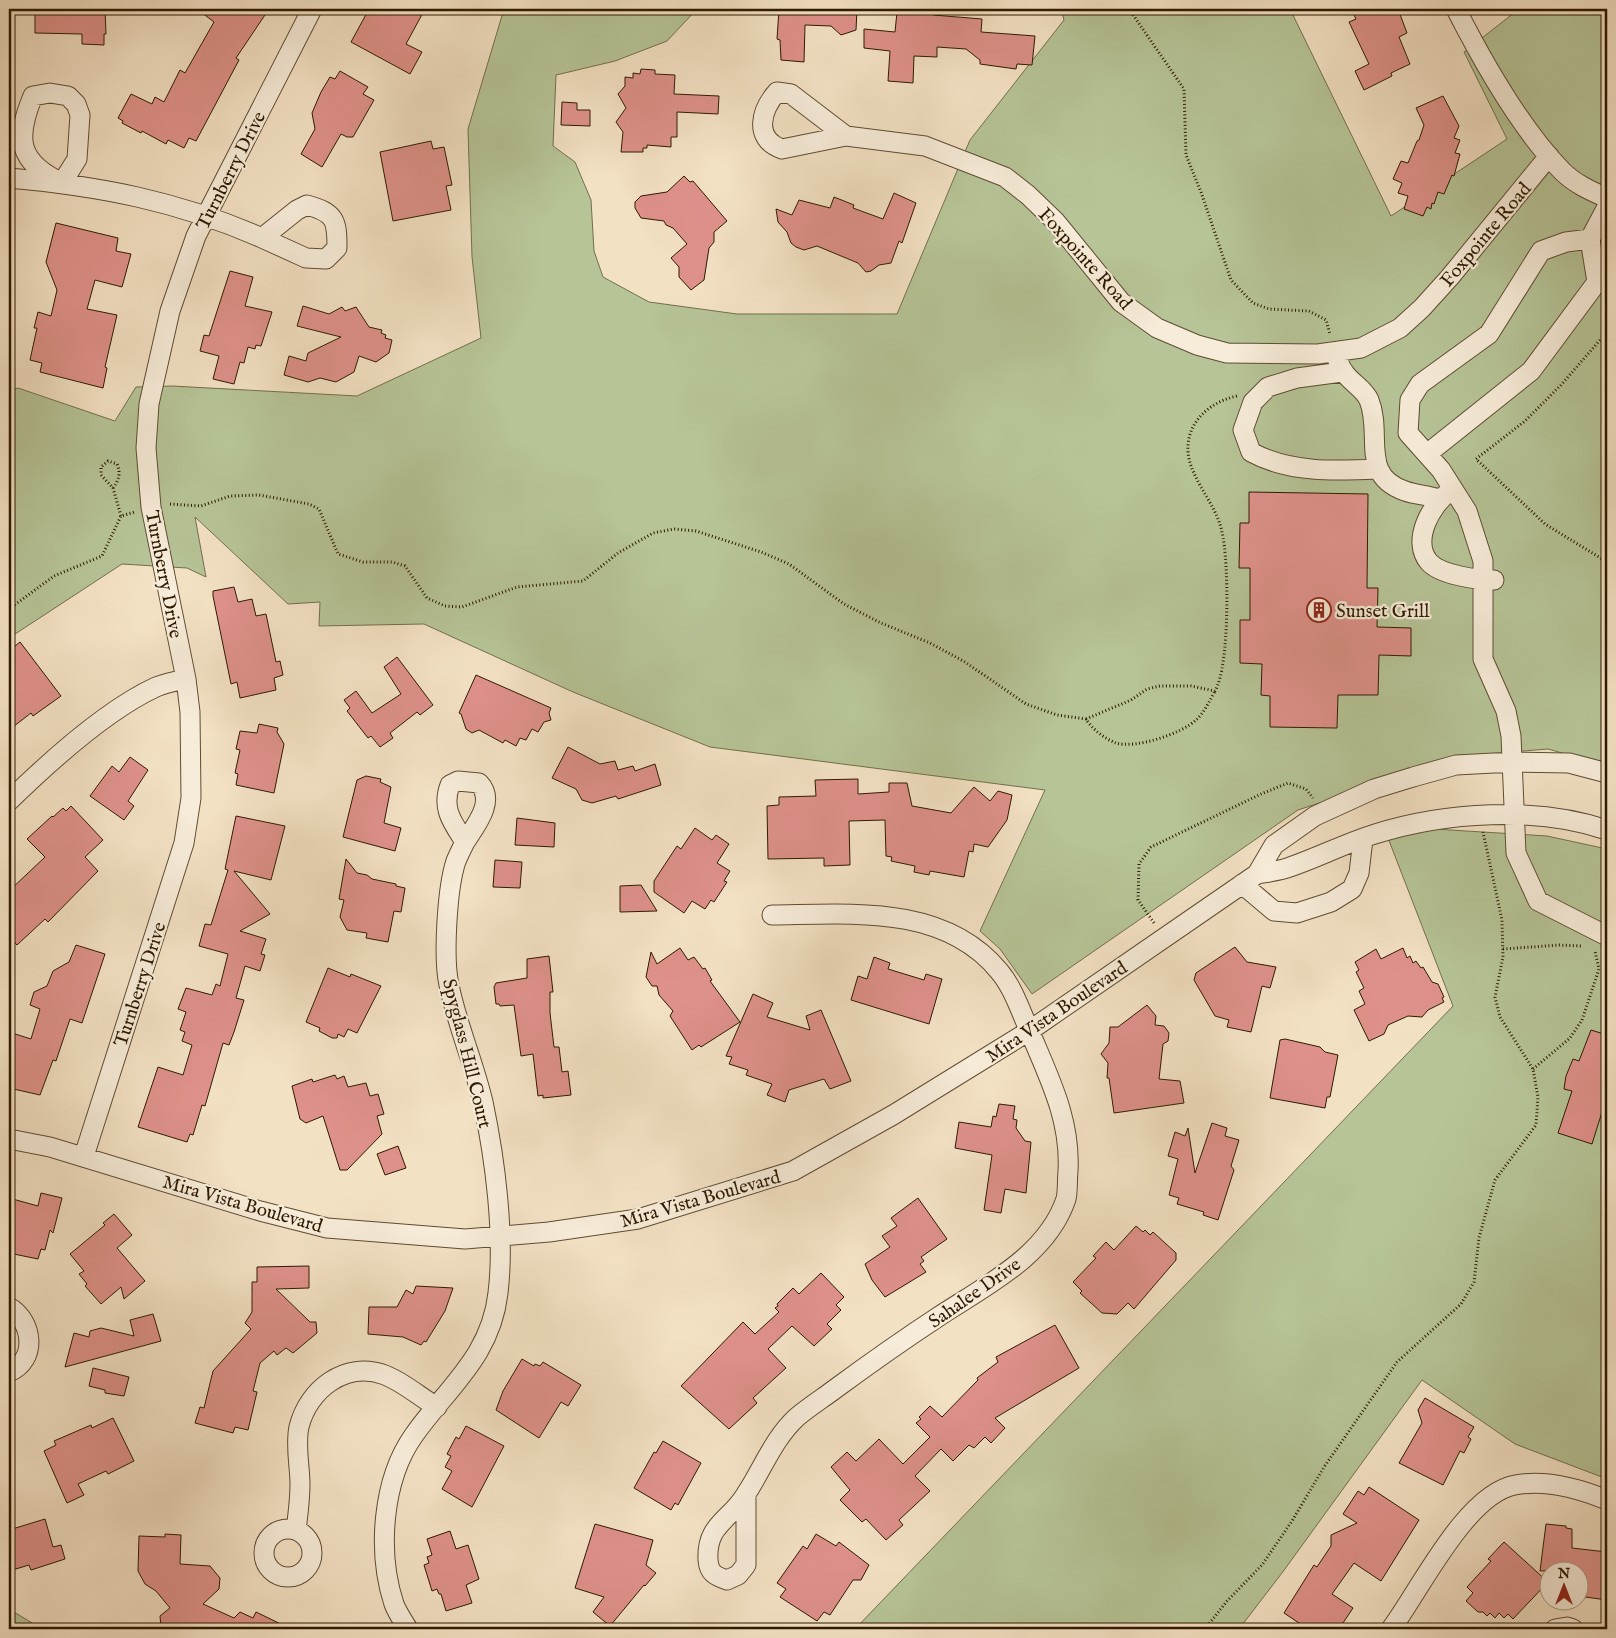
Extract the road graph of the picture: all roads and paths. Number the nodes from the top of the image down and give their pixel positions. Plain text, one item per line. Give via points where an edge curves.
1 (312, 9) edge
2 (1129, 9) edge
3 (1456, 9) edge
4 (846, 136) dead end
5 (1549, 156) junction
6 (9, 178) edge
7 (62, 183) junction
8 (1607, 198) edge
9 (1607, 207) edge
10 (207, 215) junction
11 (262, 238) dead end
12 (1590, 239) junction
13 (1607, 332) edge
14 (1334, 352) junction
15 (1342, 372) junction
16 (1268, 387) junction
17 (1427, 454) junction
18 (1377, 469) junction
19 (113, 488) junction
20 (1446, 494) junction
21 (150, 507) junction
22 (121, 516) junction
23 (1607, 562) edge
24 (1490, 580) junction
25 (9, 609) edge
26 (186, 679) junction
27 (1215, 691) junction
28 (1086, 719) junction
29 (1513, 762) junction
30 (1607, 773) edge
31 (9, 801) edge
32 (1323, 812) junction
33 (1513, 815) junction
34 (1480, 817) junction
35 (1607, 830) edge
36 (1363, 839) junction
37 (465, 842) dead end
38 (1249, 879) junction
39 (772, 915) dead end
40 (1164, 938) junction
41 (1600, 941) edge
42 (1585, 946) dead end
43 (1503, 949) junction
44 (1029, 1031) junction
45 (1533, 1069) junction
46 (9, 1139) edge
47 (84, 1156) junction
48 (499, 1236) junction
49 (9, 1307) edge
50 (9, 1372) edge
51 (437, 1408) junction
52 (746, 1494) dead end
53 (1607, 1500) edge
54 (296, 1530) dead end
55 (408, 1629) edge
56 (1205, 1629) edge
57 (1391, 1629) edge
58 (1555, 1629) edge
59 (1573, 1629) edge

1 - 10 street, Turnberry Drive
2 - 14 path via 1184,89 1186,155 1231,280 1253,302 1269,309 1309,310 1326,320
3 - 5 street via 1532,136
4 - 14 street, Foxpointe Road via 925,146 1005,177 1055,221 1121,302 1157,328 1197,345 1227,353
5 - 8 street via 1562,172 1585,189
5 - 14 street, Foxpointe Road via 1422,308 1400,328 1380,340 1361,348
6 - 7 street
7 - 7 street via 77,159 80,115 68,96 50,92 33,96 26,111 22,142 27,157 41,173
7 - 10 street via 130,194
9 - 12 street
10 - 11 street
10 - 21 street, Turnberry Drive via 196,236 170,311 156,367 146,448
12 - 17 street via 1597,282 1531,371
12 - 17 street via 1566,242 1540,251 1489,334 1420,384 1410,400 1408,433
13 - 23 path via 1525,422 1476,459 1545,524
14 - 15 street
15 - 16 street via 1297,378
15 - 18 street via 1368,399 1373,418
16 - 18 street via 1253,402 1243,430 1252,452 1263,459 1318,470
16 - 27 path via 1221,400 1204,411 1192,427 1189,446 1193,472 1222,531 1226,581 1225,642 1220,684
17 - 20 street
18 - 20 street via 1388,481 1405,491
19 - 19 path via 101,475 101,467 108,461 117,464 120,471
19 - 22 path
20 - 24 street via 1467,510
20 - 24 street via 1424,523 1423,548 1429,562 1444,572
21 - 22 path
21 - 26 street, Turnberry Drive
21 - 28 path via 166,504 201,506 230,496 259,496 309,504 319,509 338,554 363,562 392,562 406,566 427,598 445,606 462,607 517,586 583,581 618,553 653,533 674,529 696,531 789,564 844,604 965,662 1026,704 1057,715
22 - 25 path via 102,556 54,576
24 - 29 street via 1490,636 1483,659 1506,711
26 - 31 street via 158,686 127,703
26 - 47 street, Turnberry Drive via 192,754 191,798 184,843
27 - 28 path via 1191,686 1160,686 1147,689 1131,700
27 - 28 path via 1196,720 1154,740 1116,743 1091,728
29 - 30 street, Mira Vista Boulevard via 1569,762
29 - 32 street, Mira Vista Boulevard via 1456,765 1374,789
29 - 33 street
32 - 38 street, Mira Vista Boulevard via 1274,845
32 - 40 path via 1306,789 1288,783 1151,848 1139,864 1138,900
33 - 34 street, Mira Vista Boulevard
33 - 35 street, Mira Vista Boulevard via 1546,816
33 - 41 street via 1516,853 1538,901
34 - 36 street, Mira Vista Boulevard via 1437,819
34 - 43 path via 1502,920
36 - 38 street, Mira Vista Boulevard via 1288,868
36 - 38 street via 1359,873 1352,890 1331,902 1297,914 1274,911
37 - 48 street, Spyglass Hill Court via 456,861 451,884 447,957 449,985 482,1100 492,1157
38 - 40 street, Mira Vista Boulevard
39 - 44 street, Sahalee Drive via 866,914 903,918 940,930 970,944 999,971 1013,992
40 - 44 street, Mira Vista Boulevard
41 - 45 path via 1599,969 1582,1020 1570,1038
42 - 43 path
43 - 45 path via 1495,997 1500,1017
44 - 48 street, Mira Vista Boulevard via 893,1115 793,1171 638,1219
44 - 52 street, Sahalee Drive via 1062,1109 1069,1151 1066,1197 1056,1220 1042,1240 1014,1268 882,1354 796,1417 770,1450
45 - 56 path via 1538,1096 1536,1125 1495,1180 1479,1238 1474,1282 1461,1304 1397,1362 1324,1467 1262,1566
46 - 47 street, Mira Vista Boulevard
47 - 48 street, Mira Vista Boulevard via 260,1211 327,1228 465,1239
48 - 51 street, Spyglass Hill Court via 498,1294 487,1335 476,1358
49 - 50 street via 24,1320 30,1338 25,1357
51 - 54 street via 385,1375 367,1372 347,1374 326,1383 309,1400 299,1429 300,1487
51 - 55 street, Spyglass Hill Court via 413,1436 399,1465 386,1509 385,1565 394,1605
53 - 57 street via 1580,1489 1539,1483 1513,1485 1482,1501 1452,1536
58 - 59 street

